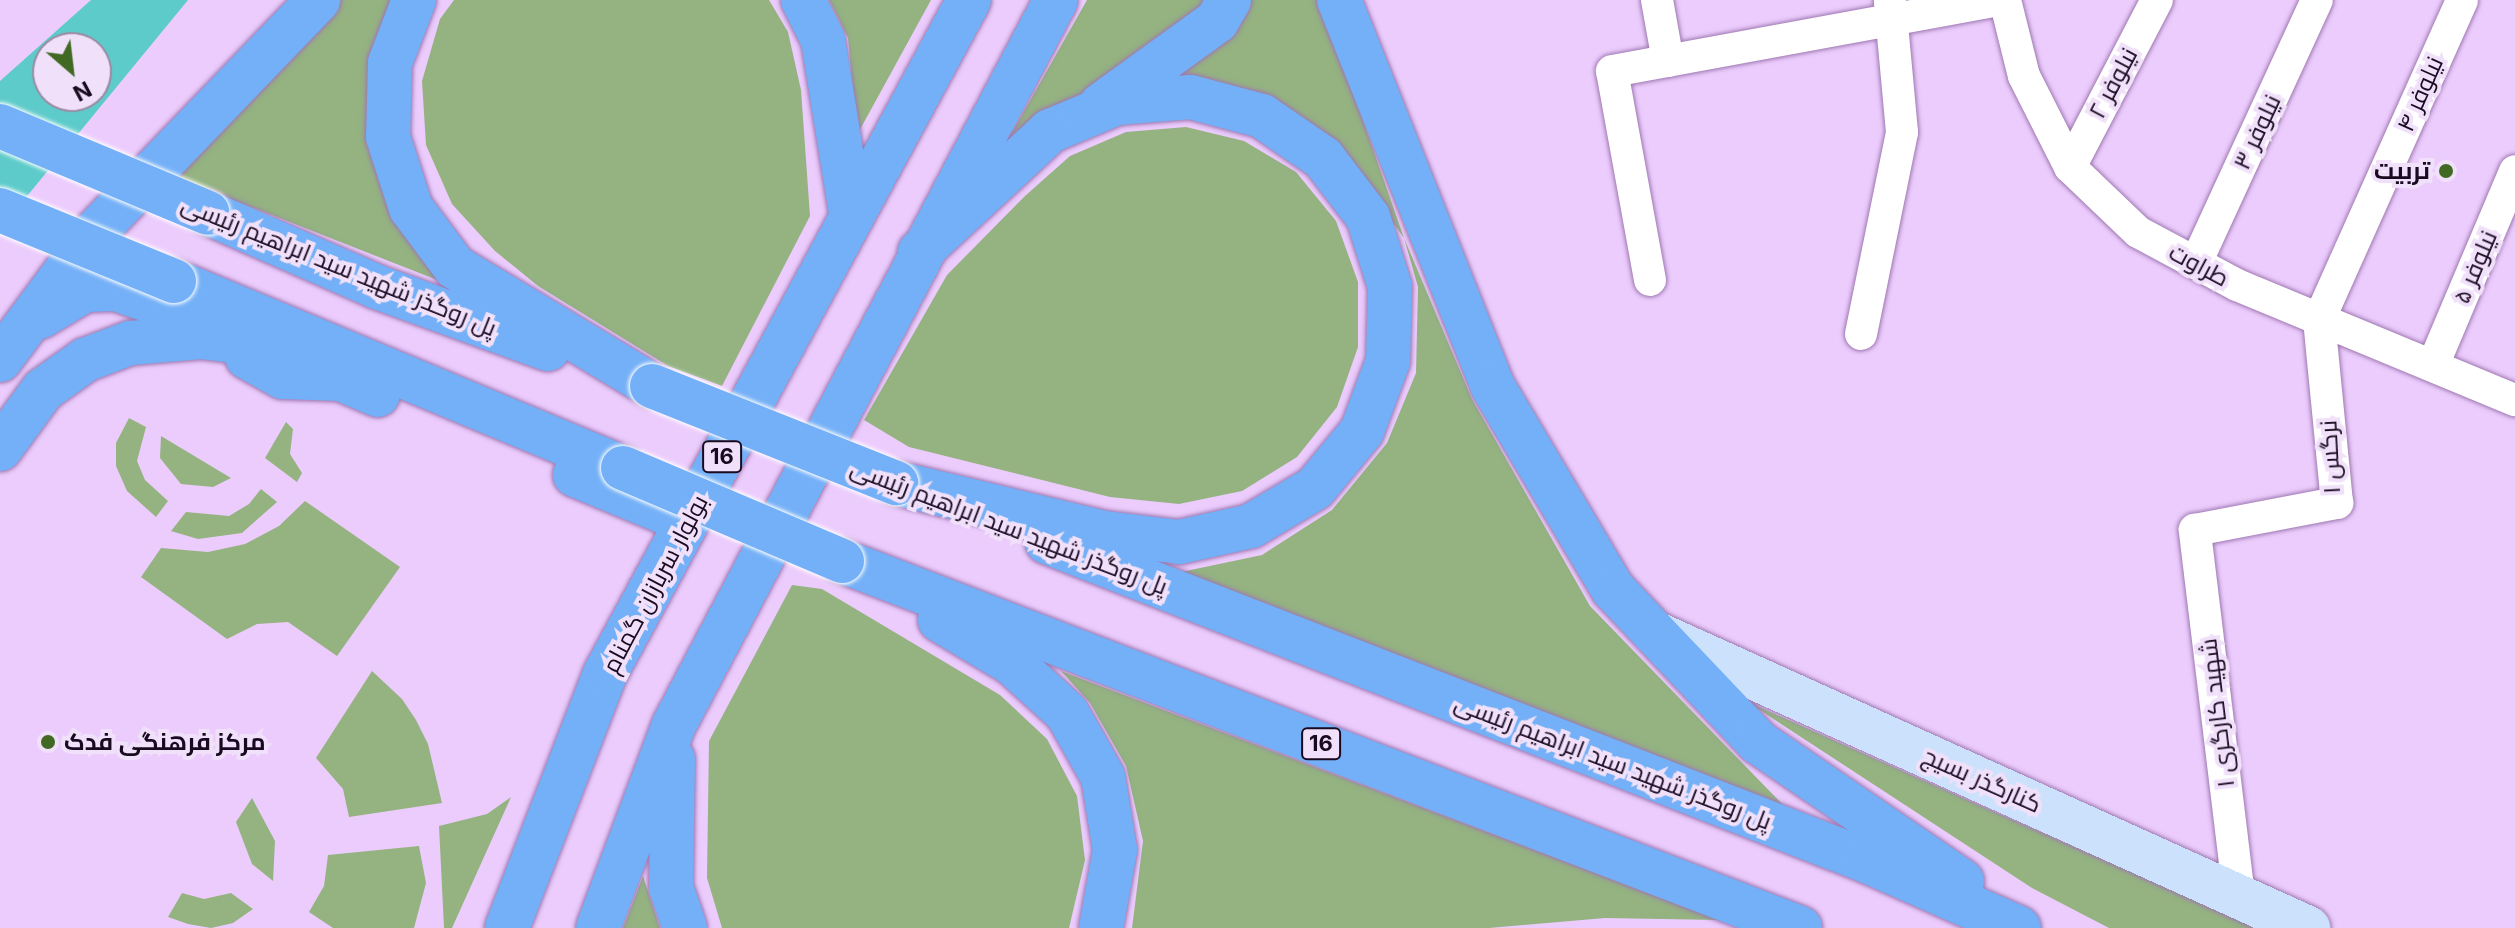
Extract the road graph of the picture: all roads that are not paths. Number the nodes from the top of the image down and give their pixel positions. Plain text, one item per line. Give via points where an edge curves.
1 (318, 0) edge
2 (414, 0) edge
3 (803, 0) edge
4 (969, 0) edge
5 (1056, 0) edge
6 (1229, 0) edge
7 (1339, 0) edge
8 (1657, 0) edge
9 (2003, 0) edge
10 (2157, 0) edge
11 (2317, 0) edge
12 (2462, 0) edge
13 (1890, 10) edge
14 (1668, 61) junction
15 (1086, 116) junction
16 (0, 126) edge
17 (2070, 167) junction
18 (2515, 171) edge
19 (0, 210) edge
20 (851, 213) junction
21 (920, 252) junction
22 (2196, 263) junction
23 (1650, 280) dead end
24 (2319, 320) junction
25 (1861, 334) dead end
26 (11, 346) edge
27 (340, 354) junction
28 (2434, 363) junction
29 (652, 386) junction
30 (2515, 400) edge
31 (0, 449) edge
32 (896, 483) junction
33 (698, 503) junction
34 (2195, 530) joint
35 (842, 561) junction
36 (1655, 633) junction
37 (674, 725) junction
38 (2239, 896) junction
39 (507, 928) edge
40 (598, 928) edge
41 (685, 928) edge
42 (1101, 928) edge
43 (1800, 928) edge
44 (2019, 928) edge
45 (2032, 928) edge
46 (2308, 928) edge

1 - 26 highway via 95,232
2 - 29 highway via 390,63 388,137 411,208 455,267
3 - 20 highway via 823,40
4 - 20 highway, بولوار سربازان گمنام / 16
5 - 21 highway
6 - 15 highway via 1217,21
7 - 36 highway via 1493,387 1613,589
8 - 14 street
9 - 13 street
9 - 17 street, طراوت via 2024,76
10 - 17 street, نیلوفر ۲
11 - 22 street, نیلوفر ۳
12 - 24 street, نیلوفر ۴
13 - 14 street
13 - 25 street via 1902,132
14 - 23 street via 1612,71
15 - 21 highway via 1050,131
15 - 32 highway via 1117,103 1190,97 1262,116 1323,158 1368,217 1390,287 1388,361 1362,431 1315,488 1251,526 1179,542 1105,533
16 - 29 highway, پل روگذر شهید سید ابراهیم رئیسی, bridge via 377,287
17 - 22 street, طراوت via 2138,232
18 - 28 street, نیلوفر ۵
19 - 27 highway, bridge
20 - 33 highway, بولوار سربازان گمنام / 16
21 - 37 highway
22 - 24 street, طراوت
24 - 28 street, طراوت
24 - 34 street, نرگس ۱ via 2337,503
26 - 33 highway via 85,290 116,289 198,317 283,377 341,379 669,514
27 - 31 highway via 201,337 130,343 85,360 43,390
27 - 35 highway, 16, bridge
28 - 30 street, طراوت
29 - 32 highway, پل روگذر شهید سید ابراهیم رئیسی, bridge
32 - 44 highway, پل روگذر شهید سید ابراهیم رئیسی via 1852,855
33 - 39 highway, بولوار سربازان گمنام / 16 via 605,674
34 - 38 street, شهید کارگری ۱
35 - 42 highway via 1012,663 1067,713 1103,777 1115,850
35 - 43 highway, 16
36 - 38 main road, کنارگذر بسیج
36 - 45 highway via 1758,742
37 - 40 highway
37 - 41 highway via 671,887
38 - 46 main road, کنارگذر بسیج

